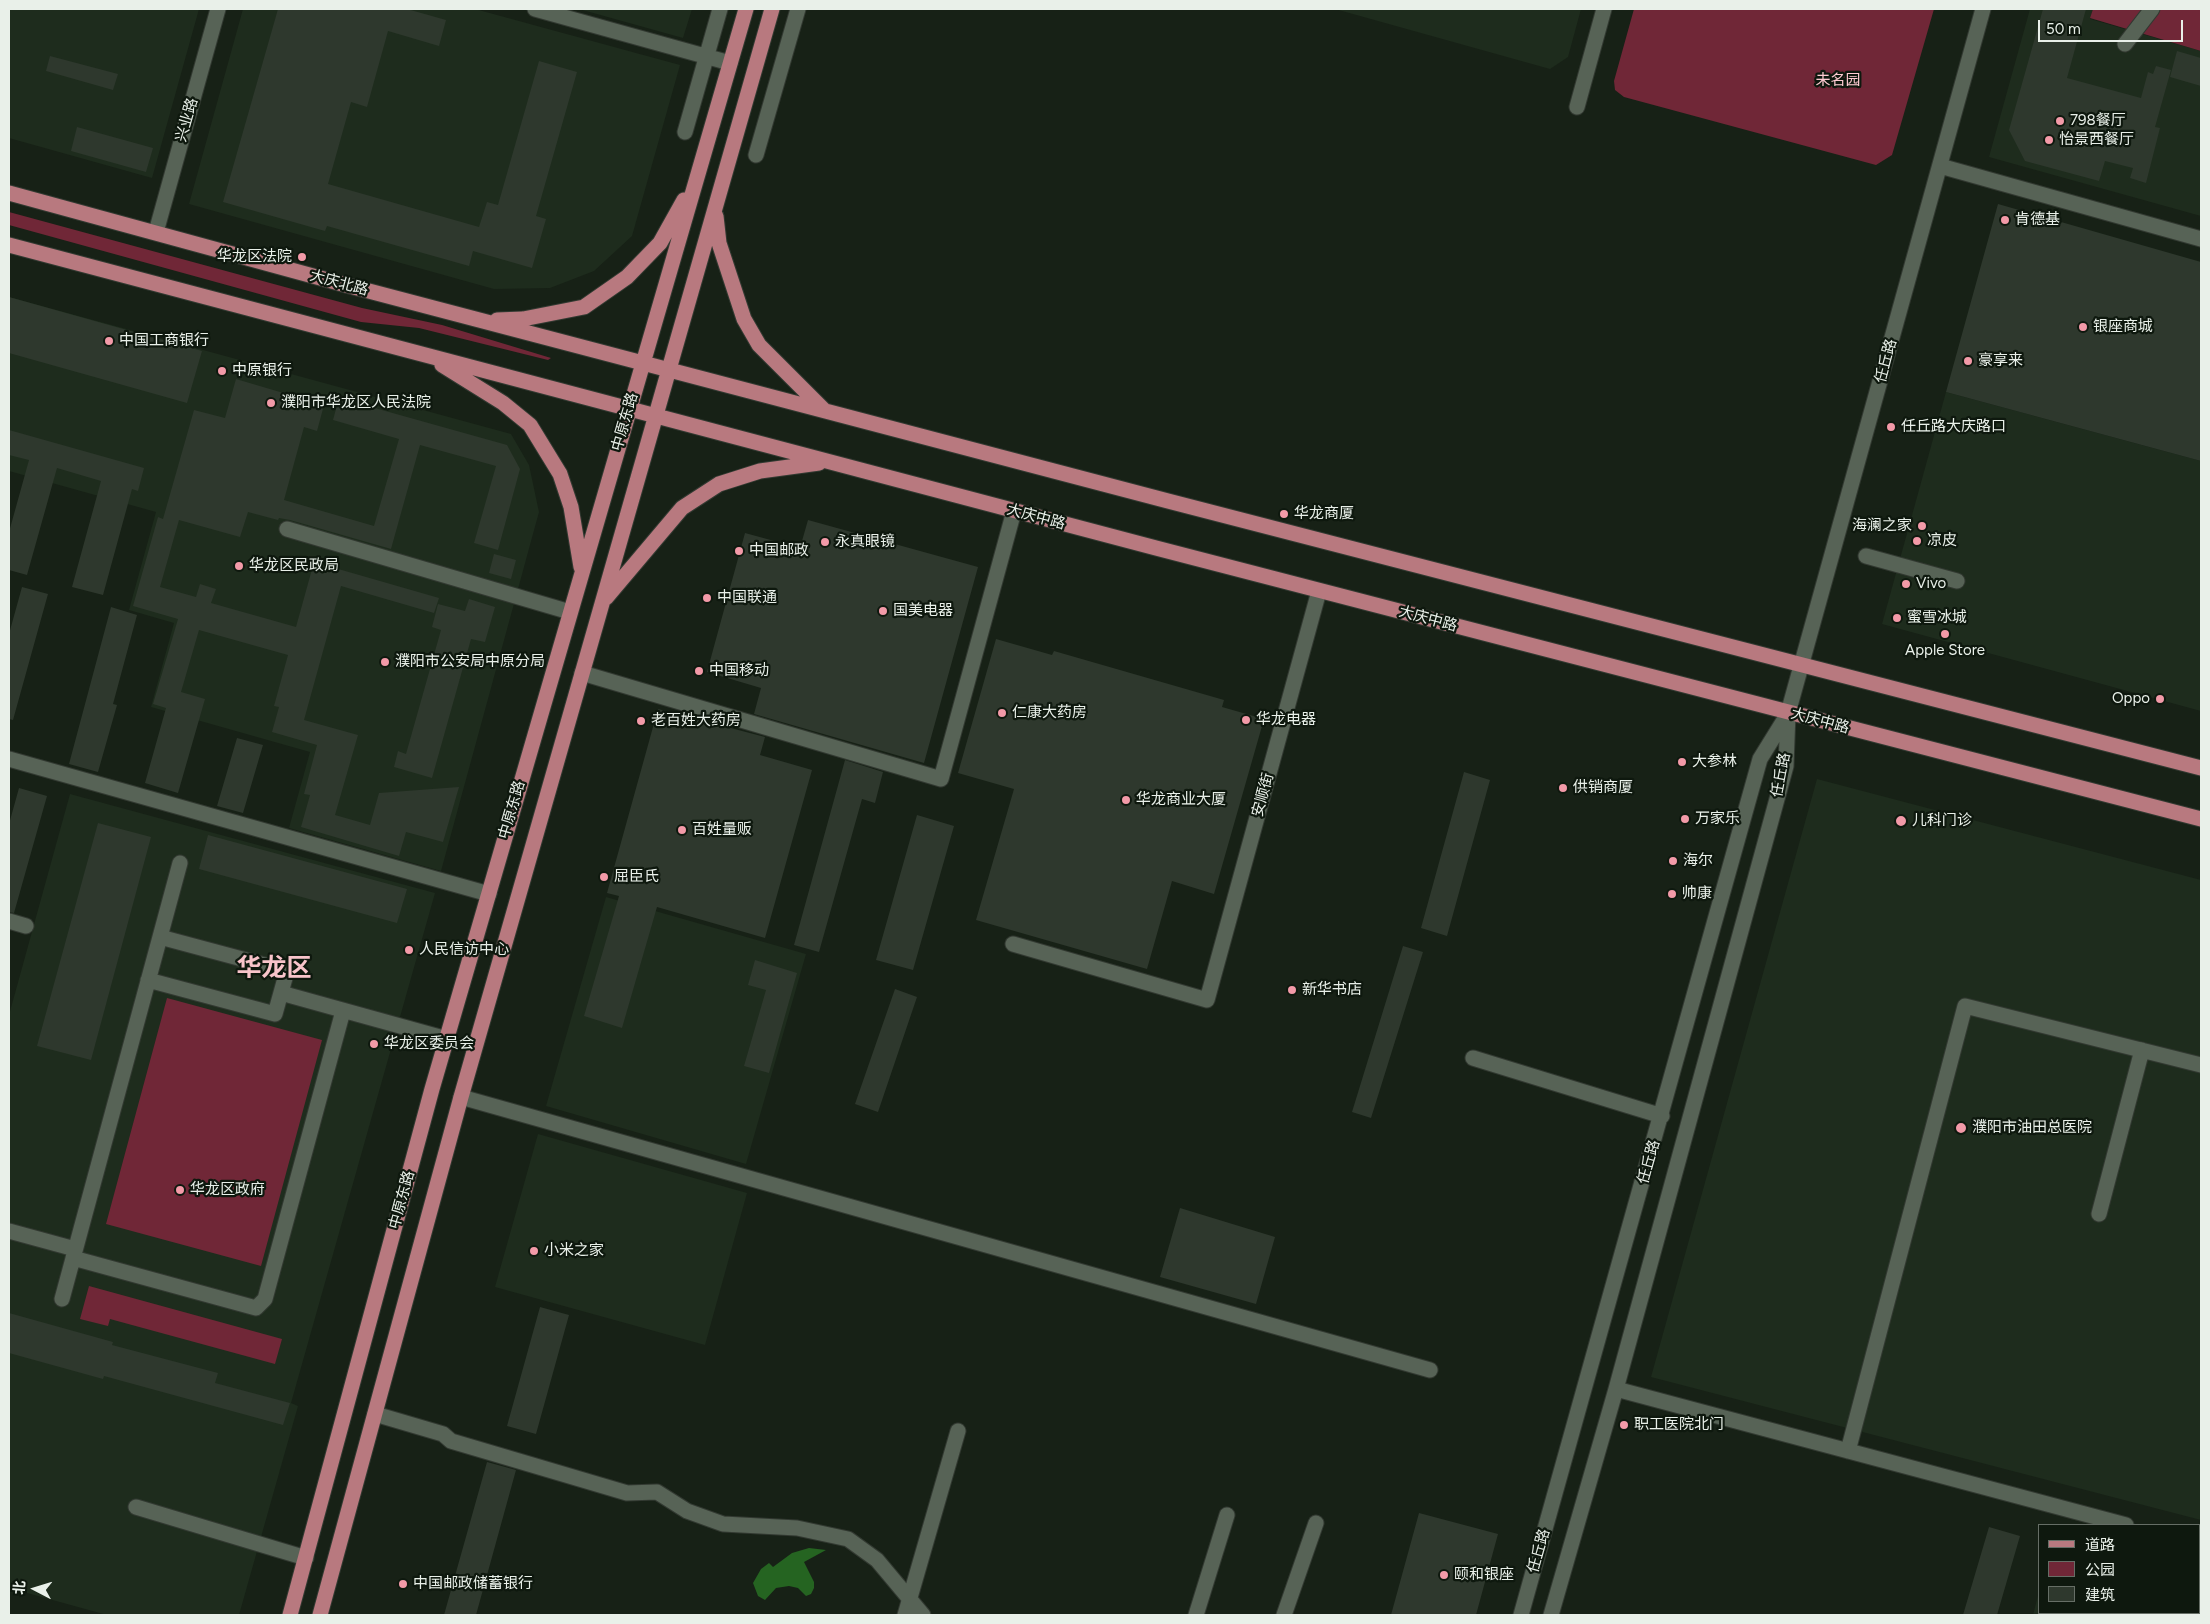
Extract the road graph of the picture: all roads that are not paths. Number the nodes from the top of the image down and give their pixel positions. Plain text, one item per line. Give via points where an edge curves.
1 (218, 9) edge
2 (535, 9) edge
3 (720, 9) edge
4 (746, 9) edge
5 (772, 9) edge
6 (798, 9) edge
7 (1604, 9) edge
8 (1984, 9) edge
9 (2152, 9) edge
10 (2125, 44) dead end
11 (706, 57) junction
12 (730, 64) junction
13 (1577, 107) dead end
14 (685, 132) dead end
15 (756, 155) dead end
16 (1940, 166) junction
17 (698, 175) junction
18 (9, 193) edge
19 (715, 210) junction
20 (156, 232) junction
21 (2201, 239) edge
22 (9, 245) edge
23 (484, 321) junction
24 (430, 358) junction
25 (642, 363) junction
26 (669, 370) junction
27 (629, 410) junction
28 (825, 411) junction
29 (656, 417) junction
30 (826, 462) junction
31 (1014, 511) junction
32 (287, 529) dead end
33 (1866, 556) dead end
34 (581, 572) junction
35 (1957, 581) dead end
36 (1319, 591) junction
37 (602, 603) junction
38 (570, 612) junction
39 (1802, 665) junction
40 (582, 673) junction
41 (1788, 713) junction
42 (10, 763) edge
43 (2201, 768) edge
44 (2201, 819) edge
45 (180, 863) dead end
46 (488, 894) junction
47 (9, 922) edge
48 (26, 926) dead end
49 (160, 937) junction
50 (1012, 944) dead end
51 (148, 980) junction
52 (280, 994) junction
53 (343, 1010) junction
54 (447, 1039) junction
55 (2142, 1050) junction
56 (1473, 1058) dead end
57 (2201, 1065) edge
58 (461, 1097) junction
59 (1662, 1116) junction
60 (2099, 1214) dead end
61 (9, 1231) edge
62 (74, 1253) junction
63 (62, 1299) dead end
64 (1430, 1370) dead end
65 (1616, 1389) junction
66 (375, 1414) junction
67 (958, 1432) dead end
68 (1848, 1451) junction
69 (136, 1507) dead end
70 (1227, 1515) dead end
71 (1316, 1522) dead end
72 (2122, 1524) edge
73 (306, 1558) junction
74 (907, 1608) edge
75 (290, 1615) edge
76 (320, 1615) edge
77 (923, 1615) edge
78 (1196, 1615) edge
79 (1284, 1615) edge
80 (1521, 1615) edge
81 (1550, 1615) edge

1 - 20 street, 兴业路
2 - 11 street
3 - 11 street
4 - 12 main road, 中原东路
5 - 19 main road, 中原东路
6 - 15 street
7 - 13 street
8 - 16 street, 任丘路
9 - 10 street
11 - 12 street
11 - 14 street
12 - 17 main road, 中原东路
16 - 21 street
16 - 39 street, 任丘路
17 - 23 main road via 660,244 627,277 584,307 523,319
17 - 25 main road, 中原东路
18 - 20 main road, 大庆北路
19 - 26 main road, 中原东路
19 - 28 main road via 719,242 744,319 759,345
20 - 23 main road, 大庆北路
22 - 24 main road
23 - 25 main road, 大庆北路
24 - 27 main road
24 - 34 main road via 503,403 530,425 560,474 571,507
25 - 26 main road, 大庆北路
25 - 27 main road, 中原东路
26 - 28 main road
26 - 29 main road, 中原东路
27 - 29 main road
27 - 34 main road, 中原东路
28 - 39 main road
29 - 30 main road, 大庆中路
29 - 37 main road, 中原东路
30 - 31 main road, 大庆中路
30 - 37 main road via 760,471 719,484 682,508
31 - 36 main road, 大庆中路
31 - 40 street via 941,779
32 - 38 street
33 - 35 street
34 - 38 main road, 中原东路
36 - 41 main road, 大庆中路
36 - 50 street, 安顺街 via 1207,1000
37 - 40 main road, 中原东路
38 - 46 main road, 中原东路
39 - 41 street, 任丘路
39 - 43 main road
40 - 58 main road, 中原东路
41 - 44 main road, 大庆中路
41 - 59 street, 任丘路 via 1760,759
41 - 65 street, 任丘路 via 1786,766
42 - 46 street
45 - 49 street
46 - 54 main road, 中原东路
47 - 48 street
49 - 51 street
49 - 52 street via 287,971
51 - 52 street via 275,1014
51 - 62 street
52 - 53 street
53 - 54 street
53 - 62 street via 265,1299 256,1308
54 - 73 main road, 中原东路
55 - 57 street
55 - 60 street
55 - 68 street via 1965,1006
56 - 59 street
58 - 64 street
58 - 66 main road, 中原东路
59 - 80 street, 任丘路
61 - 62 street
62 - 63 street
65 - 68 street
65 - 81 street, 任丘路
66 - 74 street via 627,1493 657,1492 687,1511 723,1524 797,1528 848,1539 877,1560
66 - 76 main road, 中原东路
67 - 74 street
68 - 72 street
69 - 73 street
70 - 78 street
71 - 79 street
73 - 75 main road, 中原东路
74 - 77 street

